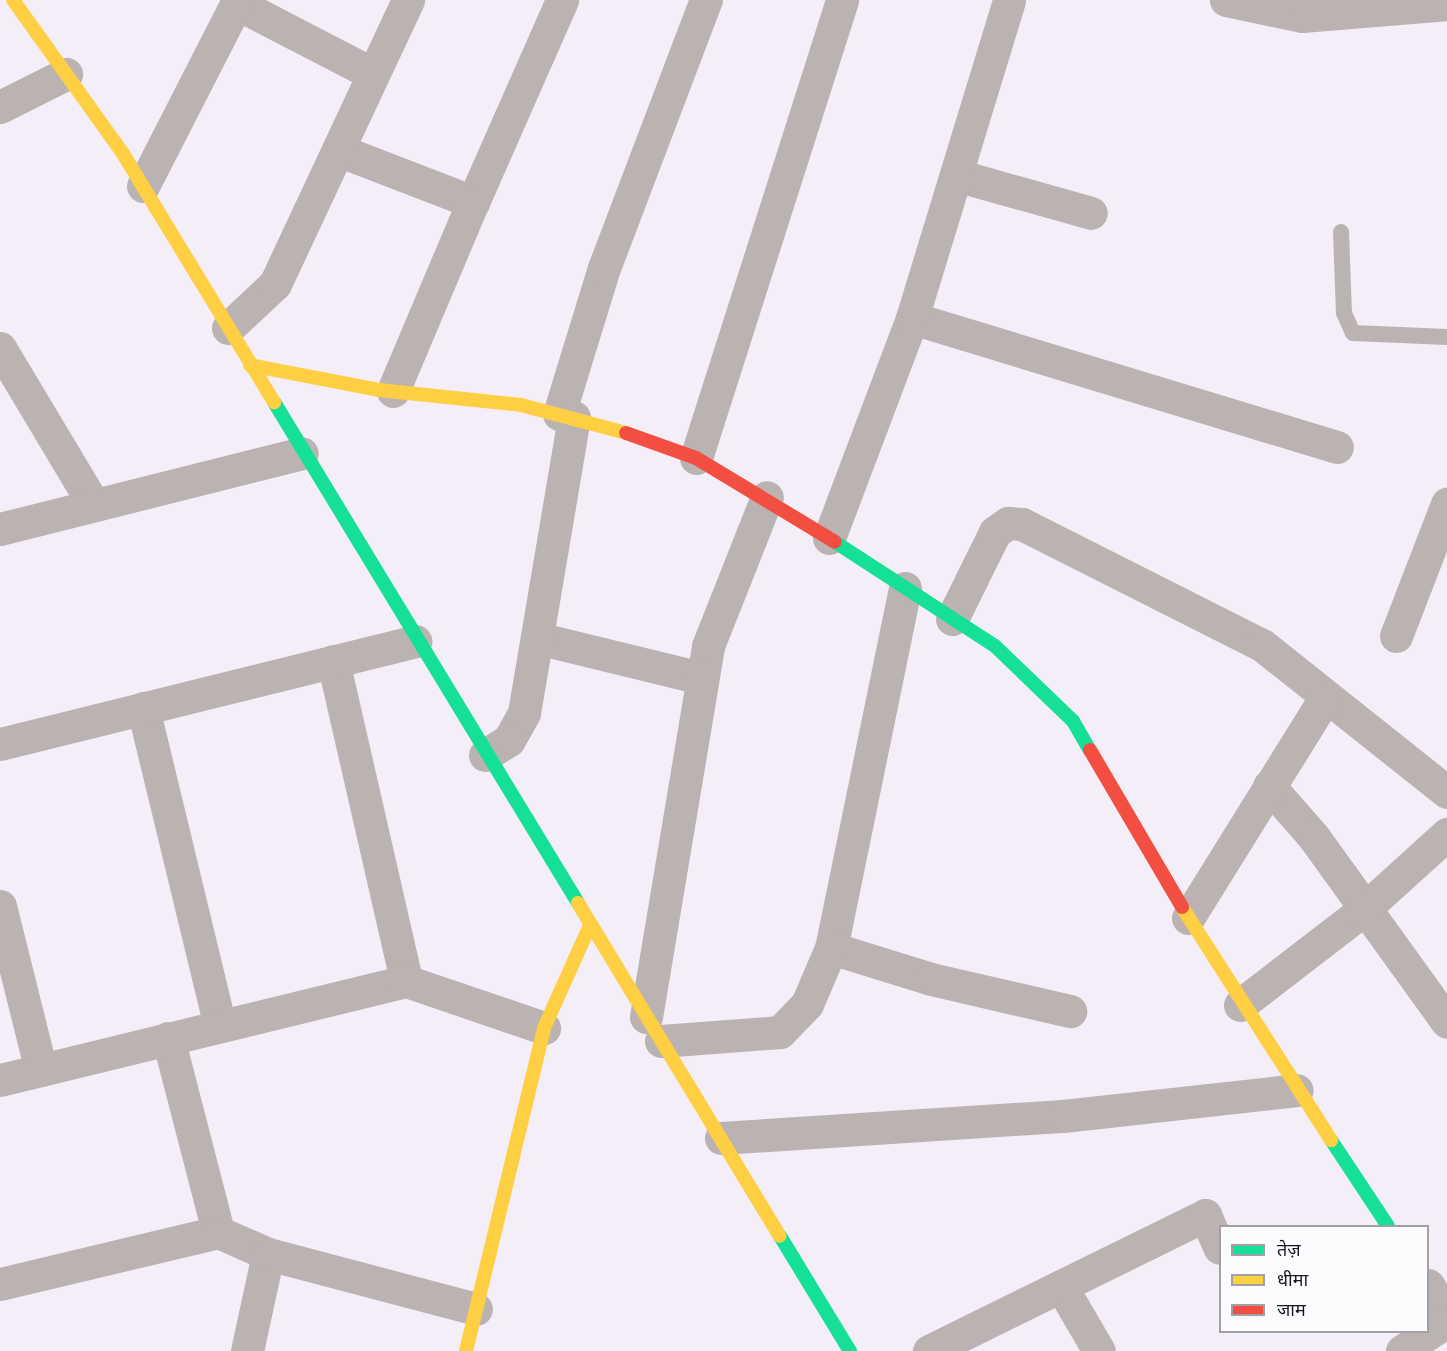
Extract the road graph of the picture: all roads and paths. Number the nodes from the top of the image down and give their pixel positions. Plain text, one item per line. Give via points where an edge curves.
1 (408, 0) edge
2 (562, 0) edge
3 (706, 0) edge
4 (842, 0) edge
5 (1009, 0) edge
6 (1226, 0) edge
7 (237, 2) edge
8 (1447, 4) edge
9 (22, 5) edge
10 (66, 74) junction
11 (373, 74) junction
12 (0, 107) edge
13 (338, 150) junction
14 (956, 175) junction
15 (142, 186) junction
16 (473, 202) junction
17 (1091, 213) dead end
18 (1341, 232) dead end
19 (912, 318) junction
20 (228, 328) junction
21 (1447, 337) edge
22 (0, 348) edge
23 (250, 365) junction
24 (393, 391) junction
25 (566, 415) junction
26 (1337, 447) dead end
27 (302, 453) junction
28 (696, 458) junction
29 (767, 497) junction
30 (1447, 504) edge
31 (94, 505) junction
32 (0, 529) edge
33 (829, 538) junction
34 (905, 588) junction
35 (952, 619) junction
36 (1396, 636) dead end
37 (537, 638) junction
38 (415, 641) junction
39 (333, 661) junction
40 (701, 678) junction
41 (1324, 698) junction
42 (143, 708) junction
43 (0, 744) edge
44 (485, 755) junction
45 (1269, 786) junction
46 (1447, 792) edge
47 (1447, 834) edge
48 (0, 906) edge
49 (1362, 910) junction
50 (1188, 918) junction
51 (590, 925) junction
52 (831, 948) junction
53 (406, 981) junction
54 (1240, 1005) junction
55 (1070, 1011) dead end
56 (1447, 1022) edge
57 (220, 1026) junction
58 (544, 1028) junction
59 (654, 1029) junction
60 (168, 1038) junction
61 (41, 1070) junction
62 (0, 1080) edge
63 (1296, 1090) junction
64 (721, 1138) junction
65 (1387, 1225) edge
66 (218, 1232) junction
67 (1219, 1244) edge
68 (268, 1254) junction
69 (0, 1284) edge
70 (1061, 1286) junction
71 (1429, 1287) edge
72 (476, 1309) junction
73 (1447, 1314) edge
74 (1447, 1321) edge
75 (247, 1351) edge
76 (466, 1351) edge
77 (850, 1351) edge
78 (929, 1351) edge
79 (1100, 1351) edge
80 (1402, 1351) edge

1 - 11 street
2 - 16 street
3 - 25 street via 604,268
4 - 28 street
5 - 14 street
6 - 8 street via 1302,16
7 - 11 street
7 - 15 street
9 - 10 street
10 - 12 street
10 - 15 street
11 - 13 street
13 - 16 street
13 - 20 street via 275,284
14 - 17 street
14 - 19 street
15 - 20 street
16 - 24 street
18 - 21 lane via 1344,313 1353,333
19 - 26 street
19 - 33 street
20 - 23 street
22 - 31 street
23 - 24 street
23 - 27 street
24 - 25 street
25 - 28 street
25 - 37 street
27 - 31 street
27 - 38 street
28 - 29 street
29 - 33 street
29 - 40 street via 708,646
30 - 36 street
31 - 32 street
33 - 34 street
34 - 35 street
34 - 52 street
35 - 41 street via 995,532 1008,523 1022,524 1262,645
35 - 50 street via 995,646 1073,721
37 - 40 street
37 - 44 street via 519,728
38 - 39 street
38 - 44 street
39 - 42 street
39 - 53 street
40 - 59 street
41 - 45 street
41 - 46 street
42 - 43 street
42 - 57 street
44 - 51 street
45 - 49 street via 1313,836
45 - 50 street
47 - 49 street
48 - 61 street
49 - 54 street
49 - 56 street
50 - 54 street
51 - 58 street
51 - 59 street
52 - 55 street via 931,979
52 - 59 street via 807,1004 780,1032
53 - 57 street
53 - 58 street
54 - 63 street
57 - 60 street
58 - 72 street
59 - 64 street
60 - 61 street
60 - 66 street
61 - 62 street
63 - 64 street via 1063,1116
63 - 65 street
64 - 77 street
66 - 68 street
66 - 69 street
67 - 70 street via 1205,1215
68 - 72 street
68 - 75 street
70 - 78 street
70 - 79 street
71 - 73 street
72 - 76 street
74 - 80 street

